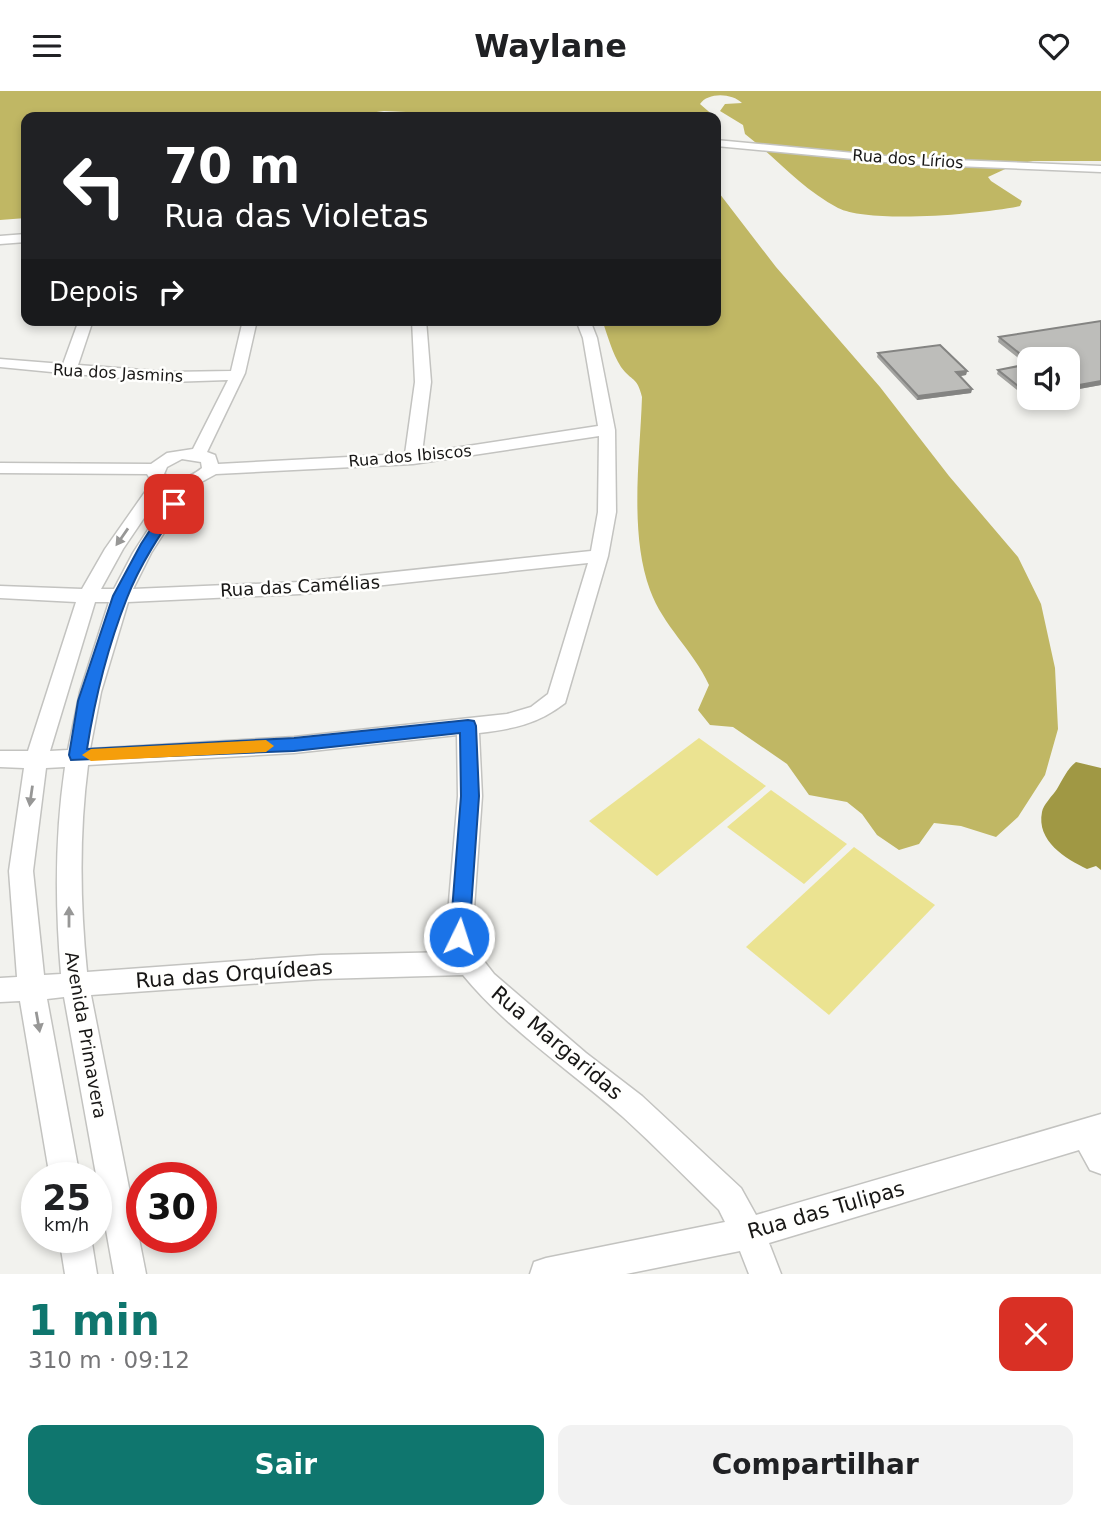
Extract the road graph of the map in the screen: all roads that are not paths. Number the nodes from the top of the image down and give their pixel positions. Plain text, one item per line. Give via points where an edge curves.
1 (721, 143) edge
2 (1101, 169) edge
3 (21, 238) edge
4 (0, 240) edge
5 (84, 326) edge
6 (249, 326) edge
7 (419, 326) edge
8 (585, 326) edge
9 (0, 363) edge
10 (68, 371) junction
11 (236, 375) junction
12 (607, 430) junction
13 (198, 454) junction
14 (412, 459) junction
15 (0, 468) edge
16 (211, 469) junction
17 (158, 475) junction
18 (187, 484) junction
19 (599, 556) junction
20 (0, 593) edge
21 (120, 596) junction
22 (87, 597) junction
23 (468, 726) junction
24 (77, 755) junction
25 (0, 759) edge
26 (36, 760) junction
27 (469, 963) junction
28 (75, 984) junction
29 (32, 989) junction
30 (0, 990) edge
31 (1096, 1141) edge
32 (62, 1162) edge
33 (749, 1233) junction
34 (78, 1253) edge
35 (81, 1274) edge
36 (130, 1274) edge
37 (546, 1274) edge
38 (765, 1274) edge

1 - 2 street, Rua dos Lírios via 906,161
3 - 4 street
5 - 10 street
6 - 11 street
7 - 14 street via 423,382
8 - 12 street
9 - 10 street, Rua dos Jasmins
10 - 11 street, Rua dos Jasmins via 169,377
11 - 13 street
12 - 14 street, Rua dos Ibiscos
12 - 19 street via 607,512
13 - 16 street via 209,459
13 - 17 street via 161,462
14 - 16 street, Rua dos Ibiscos
15 - 17 street
16 - 18 street
17 - 18 street
17 -> 22 street
18 - 21 street, Avenida Primavera
19 - 21 street, Rua das Camélias via 394,580
19 - 23 street via 557,698 539,712 508,722
20 - 22 street, Rua das Camélias
21 - 22 street, Rua das Camélias
21 - 24 street, Avenida Primavera via 86,701
22 - 26 street
23 - 24 street via 294,745
23 - 27 street, Rua Margaridas via 470,796 459,937
24 - 26 street
28 -> 24 street, Avenida Primavera via 69,939 69,809
25 - 26 street
26 -> 29 street via 21,871
27 - 28 street, Rua das Orquídeas via 321,967
27 - 33 street, Rua Margaridas via 730,1199
28 - 29 street, Rua das Orquídeas
28 - 36 street, Avenida Primavera
29 - 30 street, Rua das Orquídeas
29 -> 32 street
31 - 33 street, Rua das Tulipas
33 - 37 street, Rua das Tulipas
33 - 38 street, Rua Margaridas
34 - 35 street

